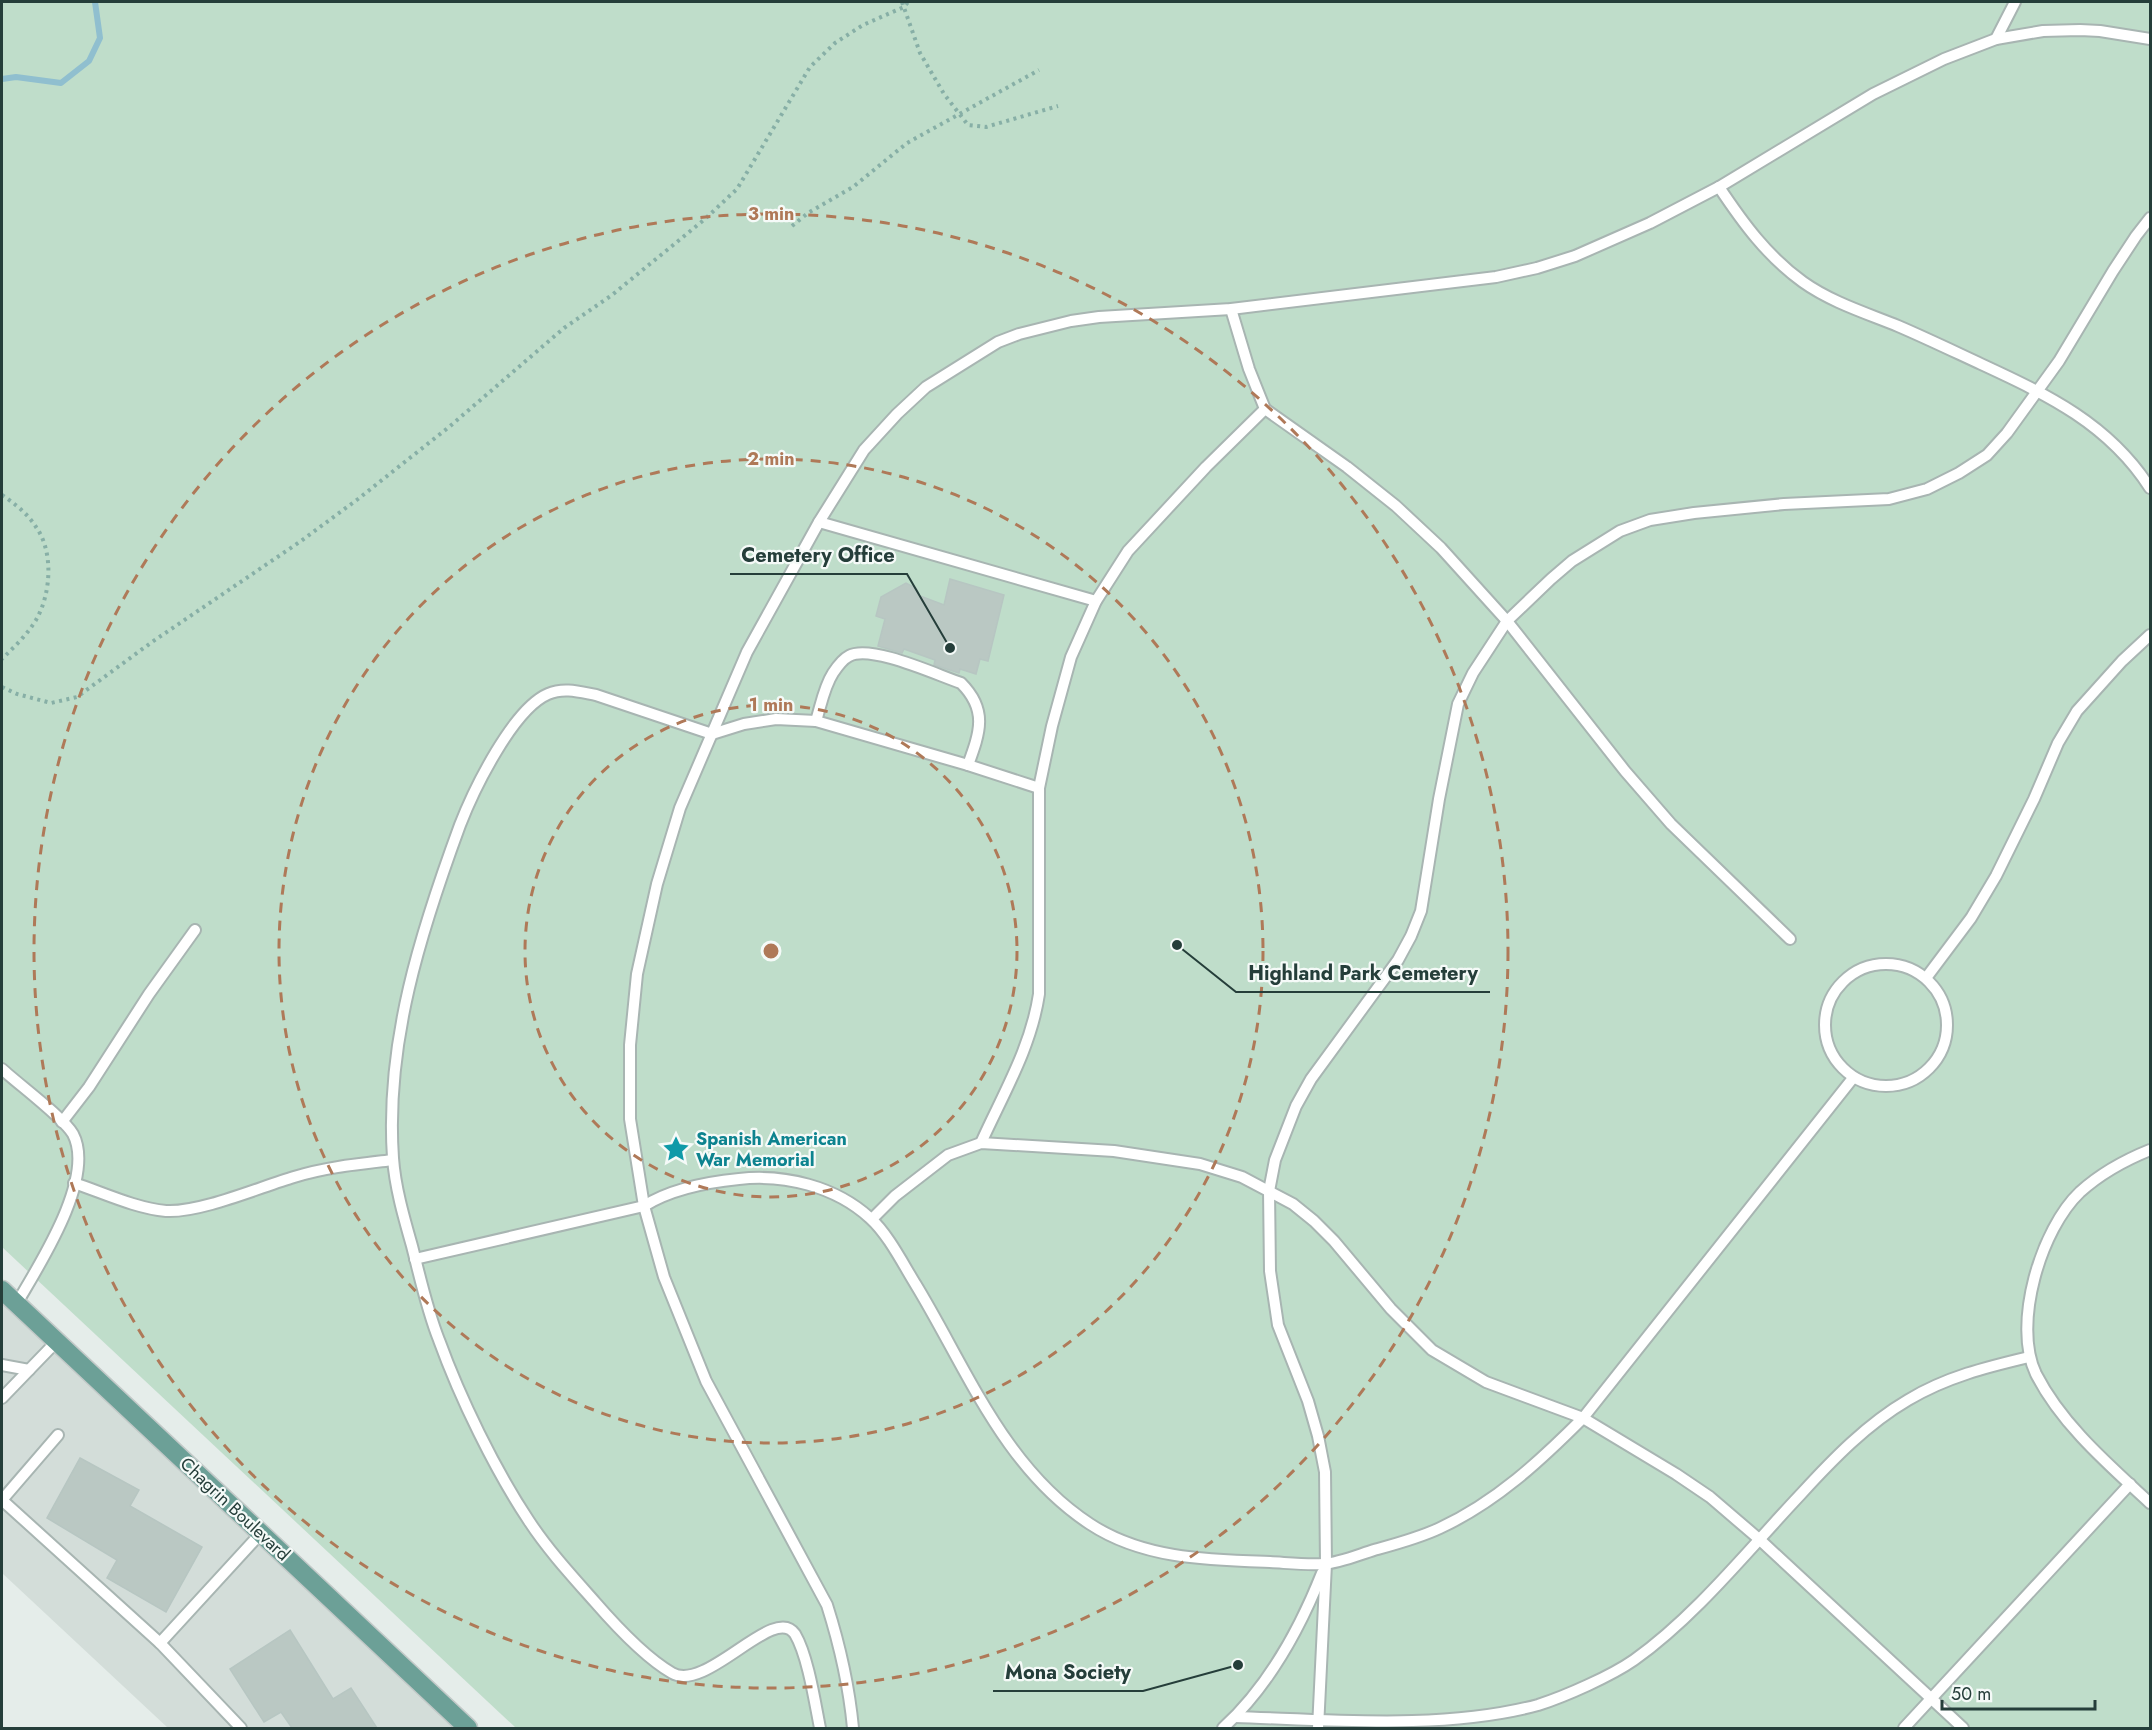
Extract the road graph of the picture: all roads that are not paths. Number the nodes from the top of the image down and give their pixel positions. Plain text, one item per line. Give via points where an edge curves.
1 (2015, 2) edge
2 (1996, 39) junction
3 (2151, 39) edge
4 (1719, 187) junction
5 (2151, 218) edge
6 (1231, 309) junction
7 (2038, 390) junction
8 (1265, 409) junction
9 (2151, 488) edge
10 (819, 522) junction
11 (1096, 601) junction
12 (1507, 621) junction
13 (2151, 635) edge
14 (816, 721) junction
15 (712, 734) junction
16 (968, 765) junction
17 (1038, 788) junction
18 (195, 930) dead end
19 (1790, 939) dead end
20 (1926, 978) junction
21 (2, 1070) edge
22 (1853, 1078) junction
23 (62, 1122) junction
24 (981, 1143) junction
25 (2151, 1150) edge
26 (393, 1160) junction
27 (75, 1183) junction
28 (1269, 1191) junction
29 (644, 1206) junction
30 (872, 1219) junction
31 (415, 1259) junction
32 (2, 1290) edge
33 (17, 1303) junction
34 (57, 1341) junction
35 (2029, 1357) junction
36 (2, 1365) edge
37 (28, 1370) junction
38 (2, 1398) edge
39 (1583, 1418) junction
40 (58, 1435) dead end
41 (2130, 1484) junction
42 (2, 1500) edge
43 (2151, 1503) edge
44 (261, 1533) junction
45 (1759, 1539) junction
46 (1326, 1564) junction
47 (160, 1643) junction
48 (1931, 1699) junction
49 (1235, 1717) junction
50 (1318, 1724) edge
51 (241, 1728) edge
52 (468, 1728) edge
53 (820, 1728) edge
54 (853, 1728) edge
55 (1223, 1728) edge
56 (1904, 1728) edge
57 (1964, 1728) edge

1 - 2 lane
2 - 3 lane via 2080,30
2 - 4 lane via 1873,94
4 - 6 lane via 1611,241 1537,268 1496,277
4 - 7 lane via 1765,250 1803,282
5 - 7 lane
6 - 8 lane
6 - 10 lane via 1071,321 998,342 926,387 897,414 864,450
7 - 9 lane via 2106,435
7 - 12 lane via 1987,455 1927,489 1869,502 1784,504 1650,520 1620,531 1572,561
8 - 11 lane via 1128,551
8 - 12 lane via 1396,506 1441,548
10 - 11 lane
10 - 15 lane via 747,652
11 - 17 lane via 1071,657
12 - 19 lane via 1671,824
12 - 28 lane via 1479,663 1458,705 1421,911 1411,936 1296,1106 1275,1161
13 - 20 lane via 2077,711 2054,751 1996,876 1971,918
14 - 15 lane via 776,719
14 - 16 lane
14 - 16 lane via 828,684 840,664 855,654 877,653 961,683 969,691 980,718
15 - 26 lane via 564,690 547,694 522,714 464,815 422,935 398,1046
15 - 29 lane via 671,832 637,974 629,1091
16 - 17 lane
17 - 24 lane via 1036,1017 1014,1075
18 - 23 lane
20 - 22 lane via 1939,992 1947,1010 1944,1048 1921,1077 1905,1084 1869,1085
20 - 22 lane via 1911,968 1874,964 1857,970 1831,996 1824,1032 1839,1066
21 - 23 lane
22 - 39 lane
23 - 27 lane via 77,1144
24 - 28 lane via 1113,1151 1200,1164 1242,1177
24 - 30 lane via 948,1155
25 - 35 lane via 2096,1180 2079,1193 2060,1218 2033,1278
26 - 27 lane via 334,1167 182,1210 152,1208
26 - 31 lane
27 - 33 lane via 53,1240
28 - 39 lane via 1314,1221 1432,1350 1486,1382
28 - 46 lane via 1270,1271 1278,1325 1308,1401 1325,1472
29 - 30 lane via 671,1193 760,1176 817,1187
29 - 31 lane
29 - 54 lane via 664,1277 706,1381 827,1605 838,1637
30 - 46 lane via 922,1295 1006,1441 1069,1508 1109,1536 1157,1552 1220,1561
31 - 53 lane via 438,1339 480,1431 529,1521 565,1568 635,1643 677,1676 692,1676 766,1632 788,1628 802,1653
32 - 33 main road, Chagrin Boulevard
33 - 34 main road, Chagrin Boulevard
34 - 37 lane
34 - 44 main road, Chagrin Boulevard
35 - 41 lane via 2054,1405
35 - 45 lane via 1961,1374 1907,1400 1853,1440
36 - 37 lane
37 - 38 lane
39 - 45 lane via 1710,1497
39 - 46 lane via 1518,1480 1480,1507 1438,1529
40 - 42 lane
41 - 43 lane
41 - 48 lane
42 - 47 lane
44 - 47 lane
44 - 52 main road, Chagrin Boulevard
45 - 48 lane
45 - 50 lane via 1652,1646 1608,1675 1540,1704 1495,1716 1452,1720
46 - 49 lane via 1284,1652 1252,1700
46 - 50 lane
47 - 51 lane
48 - 56 lane
48 - 57 lane
49 - 50 lane
49 - 55 lane

